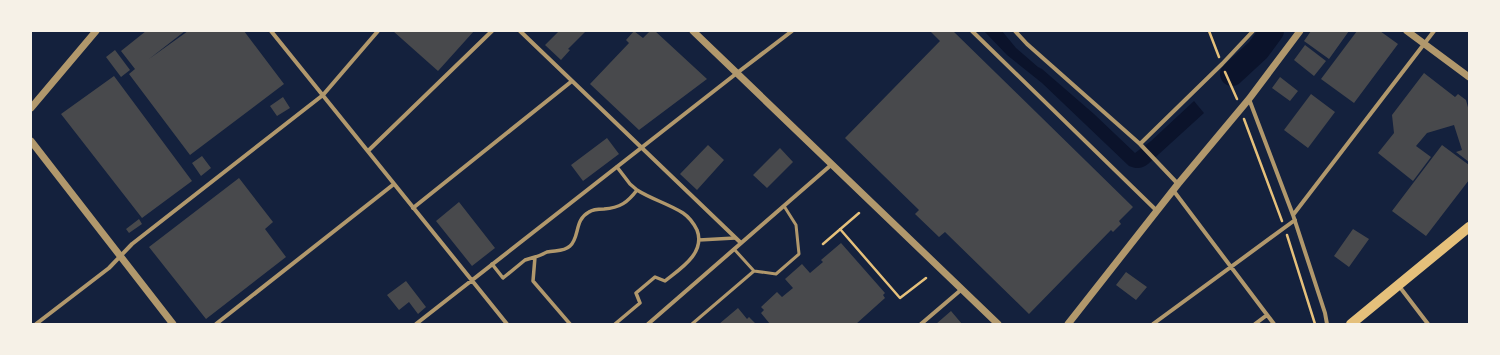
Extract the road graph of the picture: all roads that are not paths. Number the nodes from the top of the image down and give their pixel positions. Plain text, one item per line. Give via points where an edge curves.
1 (96, 31) edge
2 (271, 31) edge
3 (378, 31) edge
4 (492, 31) edge
5 (520, 31) edge
6 (693, 31) edge
7 (792, 31) edge
8 (972, 31) edge
9 (1015, 31) edge
10 (1254, 31) edge
11 (1300, 31) edge
12 (1407, 31) edge
13 (1434, 31) edge
14 (1423, 44) junction
15 (736, 73) junction
16 (1469, 77) edge
17 (572, 81) junction
18 (323, 95) junction
19 (1249, 98) junction
20 (31, 108) edge
21 (31, 141) edge
22 (1141, 145) junction
23 (642, 148) junction
24 (368, 151) junction
25 (831, 164) junction
26 (617, 167) junction
27 (394, 184) junction
28 (1175, 187) junction
29 (637, 190) junction
30 (784, 206) junction
31 (413, 208) junction
32 (1157, 211) junction
33 (1294, 215) junction
34 (1295, 220) junction
35 (1469, 227) edge
36 (735, 238) junction
37 (699, 240) junction
38 (741, 243) junction
39 (734, 249) junction
40 (120, 256) junction
41 (535, 257) junction
42 (492, 264) junction
43 (1231, 267) junction
44 (754, 271) junction
45 (472, 280) junction
46 (1399, 285) junction
47 (962, 288) junction
48 (1267, 314) junction
49 (36, 324) edge
50 (173, 324) edge
51 (216, 324) edge
52 (416, 324) edge
53 (507, 324) edge
54 (570, 324) edge
55 (615, 324) edge
56 (648, 324) edge
57 (692, 324) edge
58 (921, 324) edge
59 (998, 324) edge
60 (1068, 324) edge
61 (1153, 324) edge
62 (1255, 324) edge
63 (1274, 324) edge
64 (1327, 324) edge
65 (1351, 324) edge
66 (1428, 324) edge

1 - 20 street
2 - 18 street
3 - 18 street
4 - 24 street
5 - 17 street
6 - 15 street
7 - 15 street
8 - 32 street
9 - 22 street
10 - 22 street
11 - 19 street
12 - 14 street
13 - 14 street
14 - 16 street
14 - 33 street
15 - 23 street
15 - 25 street
17 - 23 street
17 - 31 street
18 - 24 street
18 - 40 street
19 - 28 street
19 - 33 street
21 - 40 street
22 - 28 street
23 - 26 street
23 - 36 street
24 - 27 street
25 - 30 street
25 - 47 street
26 - 29 street
26 - 42 street
27 - 31 street
27 - 51 street
28 - 32 street
28 - 43 street
29 - 37 street via 684,214 695,225
29 - 41 street via 623,205 596,209 584,216 577,226 574,242 567,248
30 - 38 street
30 - 44 lane via 796,225 799,254 776,274
31 - 45 street
32 - 60 street
33 - 34 street
34 - 43 street
34 - 64 street
35 - 46 highway
36 - 37 street
36 - 38 street
37 - 55 street via 689,261 665,281 655,277 650,281 636,293 640,303
38 - 39 street
39 - 44 lane
39 - 56 street
40 - 49 street via 109,268
40 - 50 street
41 - 42 street via 525,260 503,278
41 - 54 street via 533,281
42 - 45 street
43 - 48 street
43 - 61 street
44 - 57 lane
45 - 52 street
45 - 53 street
46 - 65 highway
46 - 66 street
47 - 58 street
47 - 59 street
48 - 62 street
48 - 63 street

